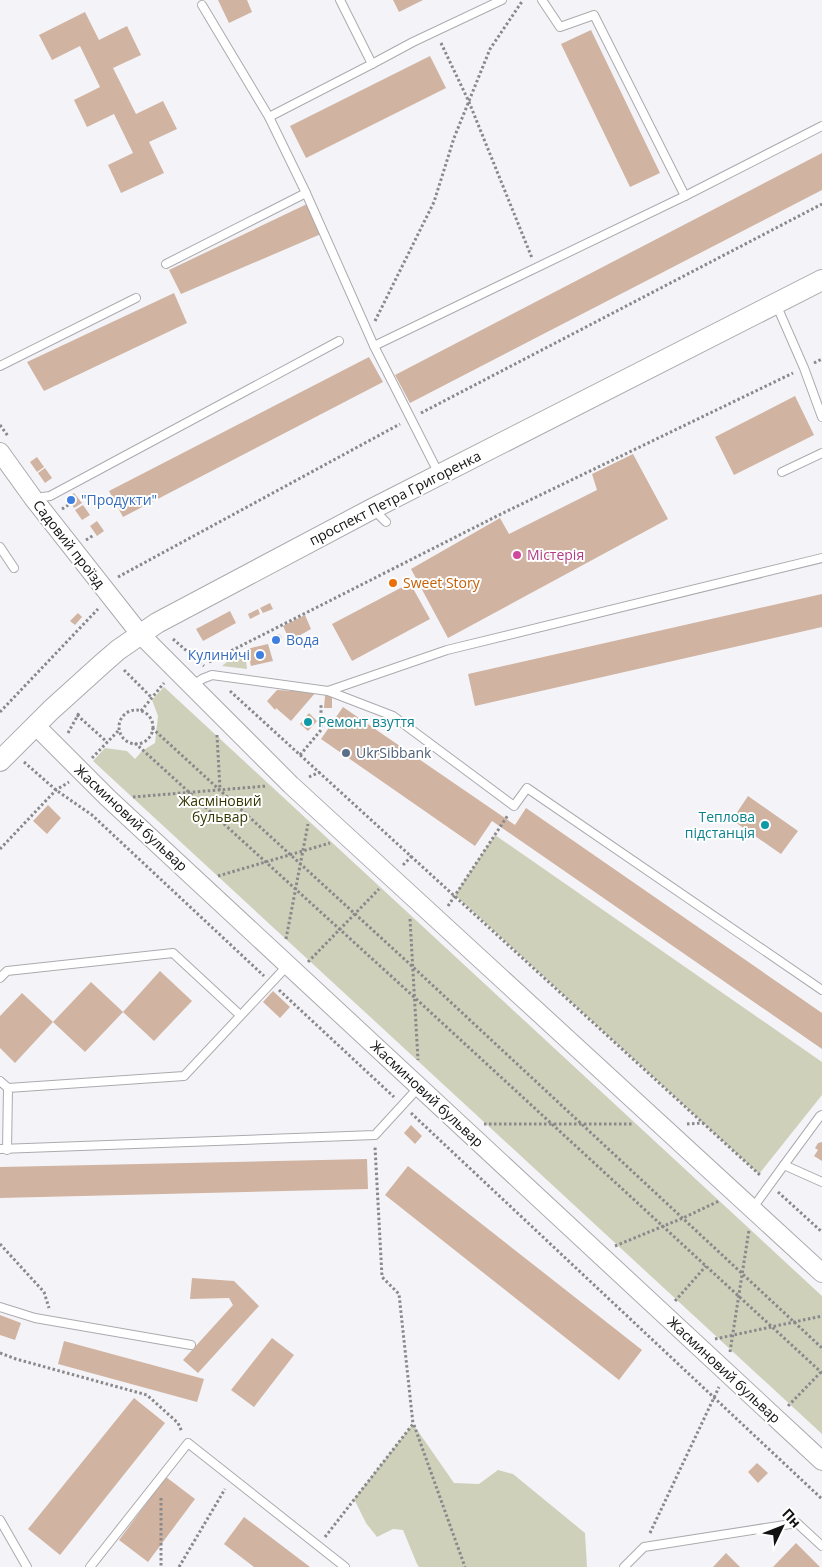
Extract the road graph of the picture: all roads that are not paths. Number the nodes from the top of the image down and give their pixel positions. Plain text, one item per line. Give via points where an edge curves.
1 (340, 0) edge
2 (502, 0) edge
3 (542, 0) edge
4 (202, 5) dead end
5 (372, 64) junction
6 (268, 117) junction
7 (822, 126) edge
8 (306, 192) junction
9 (685, 196) junction
10 (166, 264) dead end
11 (822, 280) edge
12 (136, 298) dead end
13 (776, 304) junction
14 (338, 341) dead end
15 (374, 346) junction
16 (0, 366) edge
17 (822, 417) edge
18 (0, 452) edge
19 (822, 453) edge
20 (782, 472) dead end
21 (440, 474) junction
22 (33, 498) junction
23 (0, 547) edge
24 (822, 558) edge
25 (14, 568) dead end
26 (140, 634) junction
27 (192, 686) junction
28 (325, 690) junction
29 (35, 725) junction
30 (0, 761) edge
31 (289, 966) junction
32 (0, 978) edge
33 (822, 990) edge
34 (240, 1016) junction
35 (0, 1081) edge
36 (419, 1086) junction
37 (8, 1088) junction
38 (822, 1115) edge
39 (3, 1150) edge
40 (784, 1165) junction
41 (822, 1182) edge
42 (752, 1209) junction
43 (822, 1273) edge
44 (0, 1307) edge
45 (191, 1345) dead end
46 (822, 1461) edge
47 (0, 1520) edge
48 (822, 1546) edge
49 (27, 1567) edge
50 (90, 1567) edge
51 (345, 1567) edge
52 (624, 1567) edge

1 - 5 lane
2 - 5 lane
3 - 9 lane via 560,27 594,15
4 - 6 lane
5 - 6 lane
6 - 8 lane
7 - 9 lane
8 - 10 lane
8 - 15 lane
9 - 15 lane
11 - 13 main road, проспект Петра Григоренка
12 - 16 lane
13 - 17 lane
13 - 21 main road, проспект Петра Григоренка
14 - 22 lane via 50,496
15 - 21 lane
18 - 22 street, Садовий проїзд
19 - 20 lane
21 - 26 main road, проспект Петра Григоренка via 379,515 204,597
22 - 26 street, Садовий проїзд
23 - 25 lane
24 - 28 lane via 447,650
26 - 27 street
26 - 29 main road, проспект Петра Григоренка
27 - 28 lane via 212,675
27 - 42 street via 290,784
28 - 33 lane via 393,716 514,806 527,788
29 - 30 main road, проспект Петра Григоренка
29 - 31 street, Жасминовий бульвар via 108,798
31 - 34 lane
31 - 36 street, Жасминовий бульвар
32 - 34 lane via 7,971 173,953
34 - 37 lane via 184,1076
35 - 37 lane
36 - 39 lane via 375,1135
36 - 46 street, Жасминовий бульвар
37 - 39 lane
38 - 40 lane
40 - 41 lane
40 - 42 lane
42 - 43 street
44 - 45 lane via 54,1322
47 - 49 lane
48 - 52 lane via 797,1522 644,1547
50 - 51 lane via 188,1443

